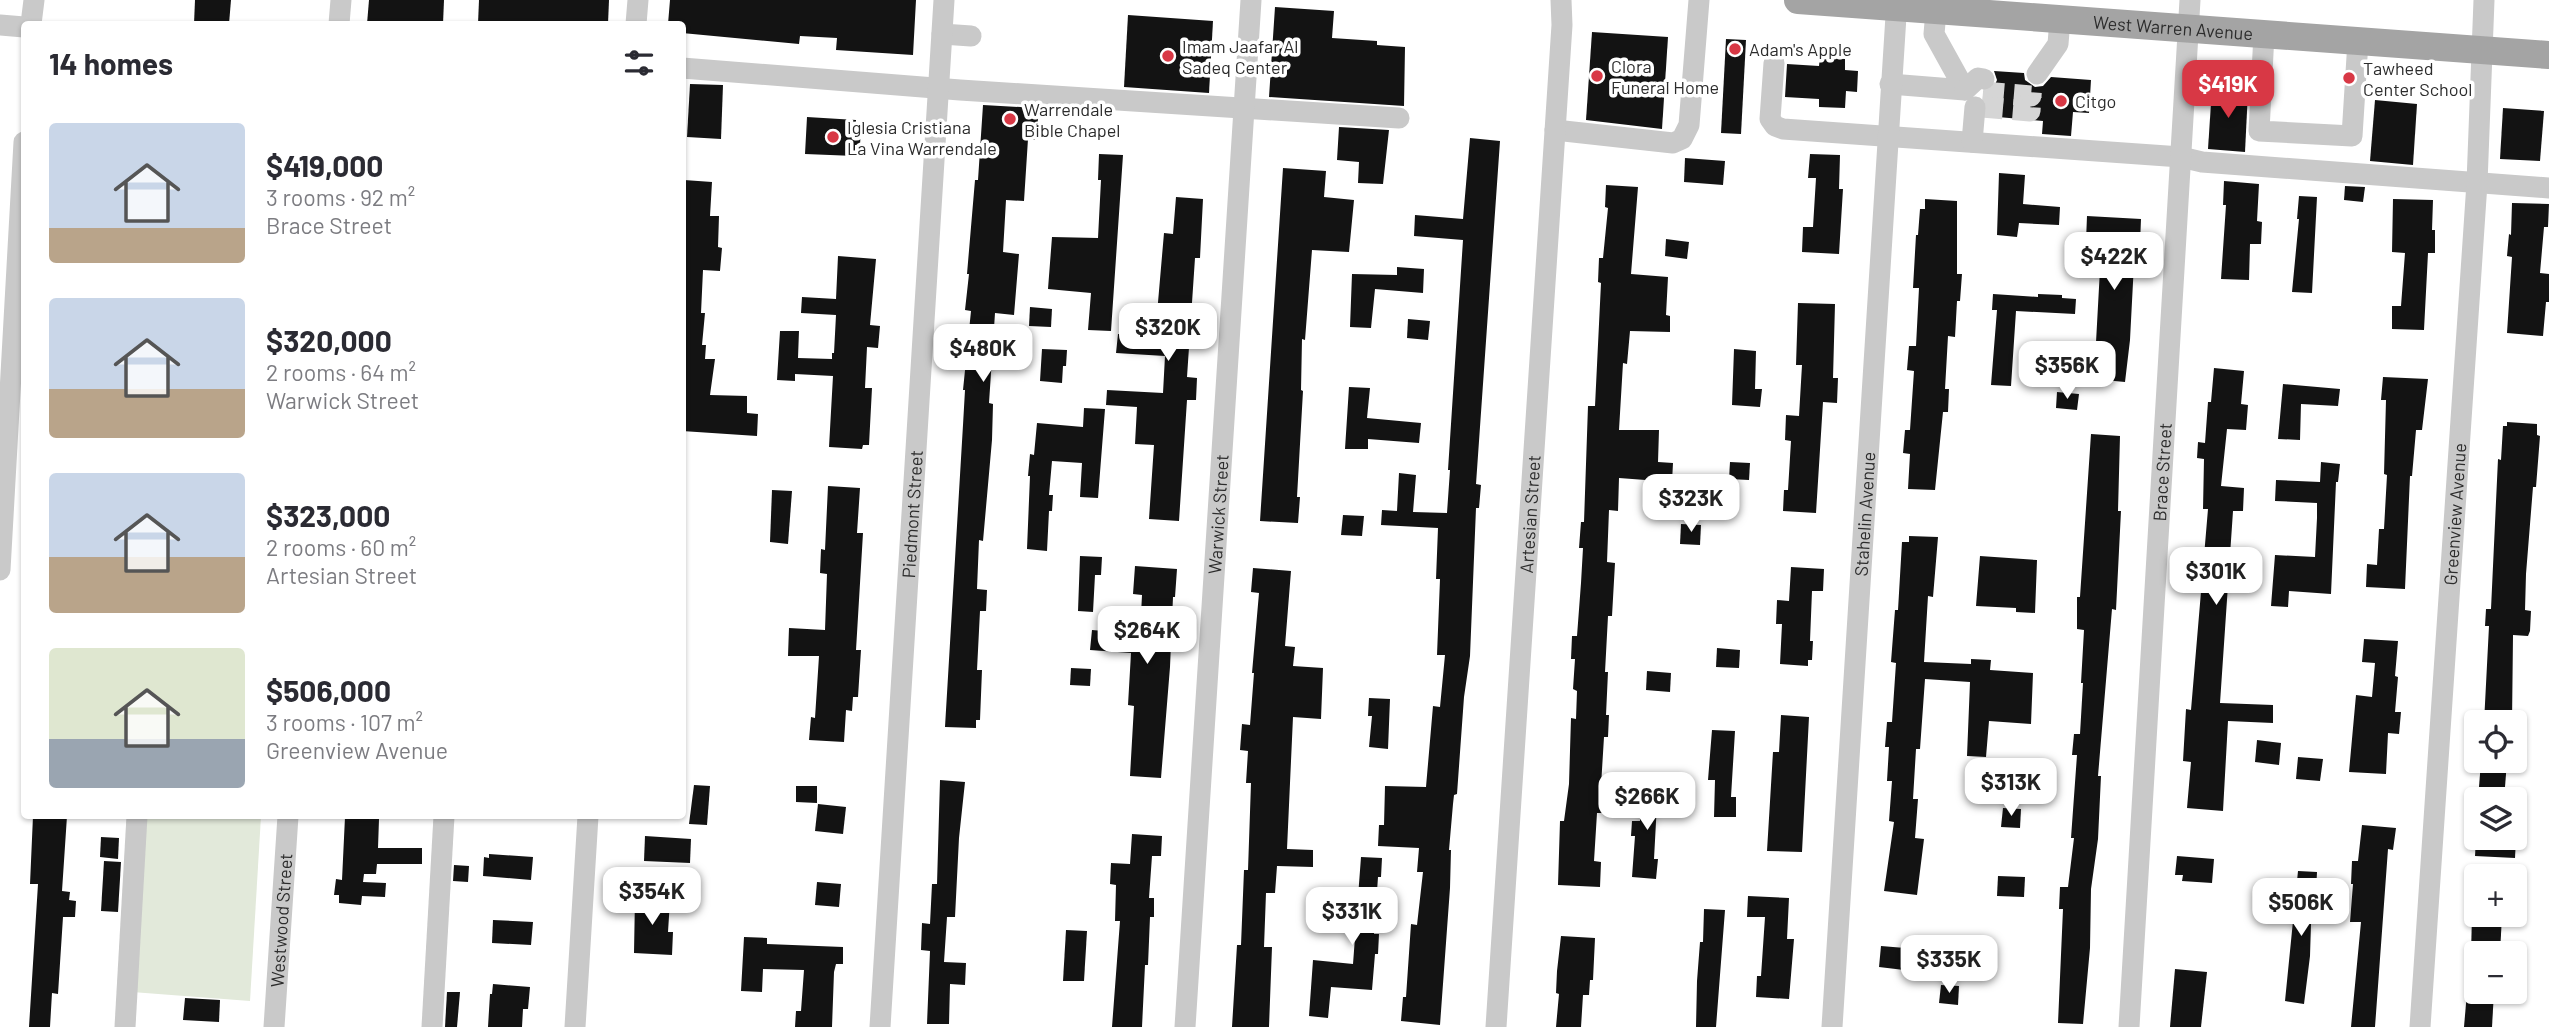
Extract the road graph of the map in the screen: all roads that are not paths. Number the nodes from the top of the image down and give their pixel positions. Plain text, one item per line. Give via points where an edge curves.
1 (34, 0) edge
2 (341, 0) edge
3 (638, 0) edge
4 (944, 0) edge
5 (1251, 0) edge
6 (1561, 0) edge
7 (1699, 0) edge
8 (1798, 0) edge
9 (2190, 0) edge
10 (2484, 0) edge
11 (1897, 4) edge
12 (2006, 8) edge
13 (1936, 10) junction
14 (2060, 19) junction
15 (31, 21) edge
16 (339, 21) edge
17 (636, 21) edge
18 (0, 25) edge
19 (21, 27) edge
20 (2188, 29) junction
21 (942, 34) junction
22 (2264, 34) junction
23 (971, 36) dead end
24 (2358, 41) junction
25 (2484, 50) junction
26 (2549, 55) edge
27 (1774, 63) dead end
28 (686, 68) edge
29 (2037, 74) tunnel mouth
30 (1891, 84) junction
31 (939, 88) junction
32 (1978, 95) junction
33 (1245, 108) junction
34 (1399, 118) dead end
35 (1555, 131) junction
36 (1887, 136) junction
37 (1972, 142) junction
38 (2181, 157) junction
39 (2477, 184) junction
40 (2549, 188) edge
41 (21, 196) edge
42 (0, 570) edge
43 (137, 819) edge
44 (288, 819) edge
45 (444, 819) edge
46 (587, 819) edge
47 (125, 1027) edge
48 (274, 1027) edge
49 (432, 1027) edge
50 (575, 1027) edge
51 (880, 1027) edge
52 (1185, 1027) edge
53 (1496, 1027) edge
54 (1832, 1027) edge
55 (2129, 1027) edge
56 (2420, 1027) edge

1 - 15 street
2 - 16 street
3 - 17 street
4 - 21 street, Piedmont Street
5 - 33 street, Warwick Street
6 - 35 street, Artesian Street
7 - 35 street via 1689,125 1682,139 1673,142
8 - 11 main road, West Warren Avenue
9 - 20 street, Brace Street
10 - 25 street, Greenview Avenue
11 - 13 main road, West Warren Avenue
11 - 30 street, Stahelin Avenue
12 - 13 main road, West Warren Avenue
12 - 14 main road, West Warren Avenue
13 - 32 street via 1934,34
14 - 20 main road, West Warren Avenue
14 - 29 street via 2057,44
18 - 19 street
20 - 22 main road, West Warren Avenue
20 - 38 street, Brace Street
21 - 23 street
21 - 31 street, Piedmont Street
22 - 24 main road, West Warren Avenue
22 - 24 street via 2259,131 2352,136
24 - 25 main road, West Warren Avenue
25 - 26 main road, West Warren Avenue
25 - 39 street, Greenview Avenue
27 - 36 street via 1770,119 1775,126
28 - 31 street
30 - 32 street
30 - 36 street, Stahelin Avenue
31 - 33 street via 1039,91
31 - 51 street, Piedmont Street
32 - 37 street
33 - 34 street
33 - 52 street, Warwick Street
35 - 53 street, Artesian Street
36 - 37 street
36 - 54 street, Stahelin Avenue
37 - 38 street
38 - 39 street
38 - 55 street, Brace Street
39 - 40 street
39 - 56 street, Greenview Avenue
41 - 42 street
43 - 47 street
44 - 48 street, Westwood Street
45 - 49 street
46 - 50 street

